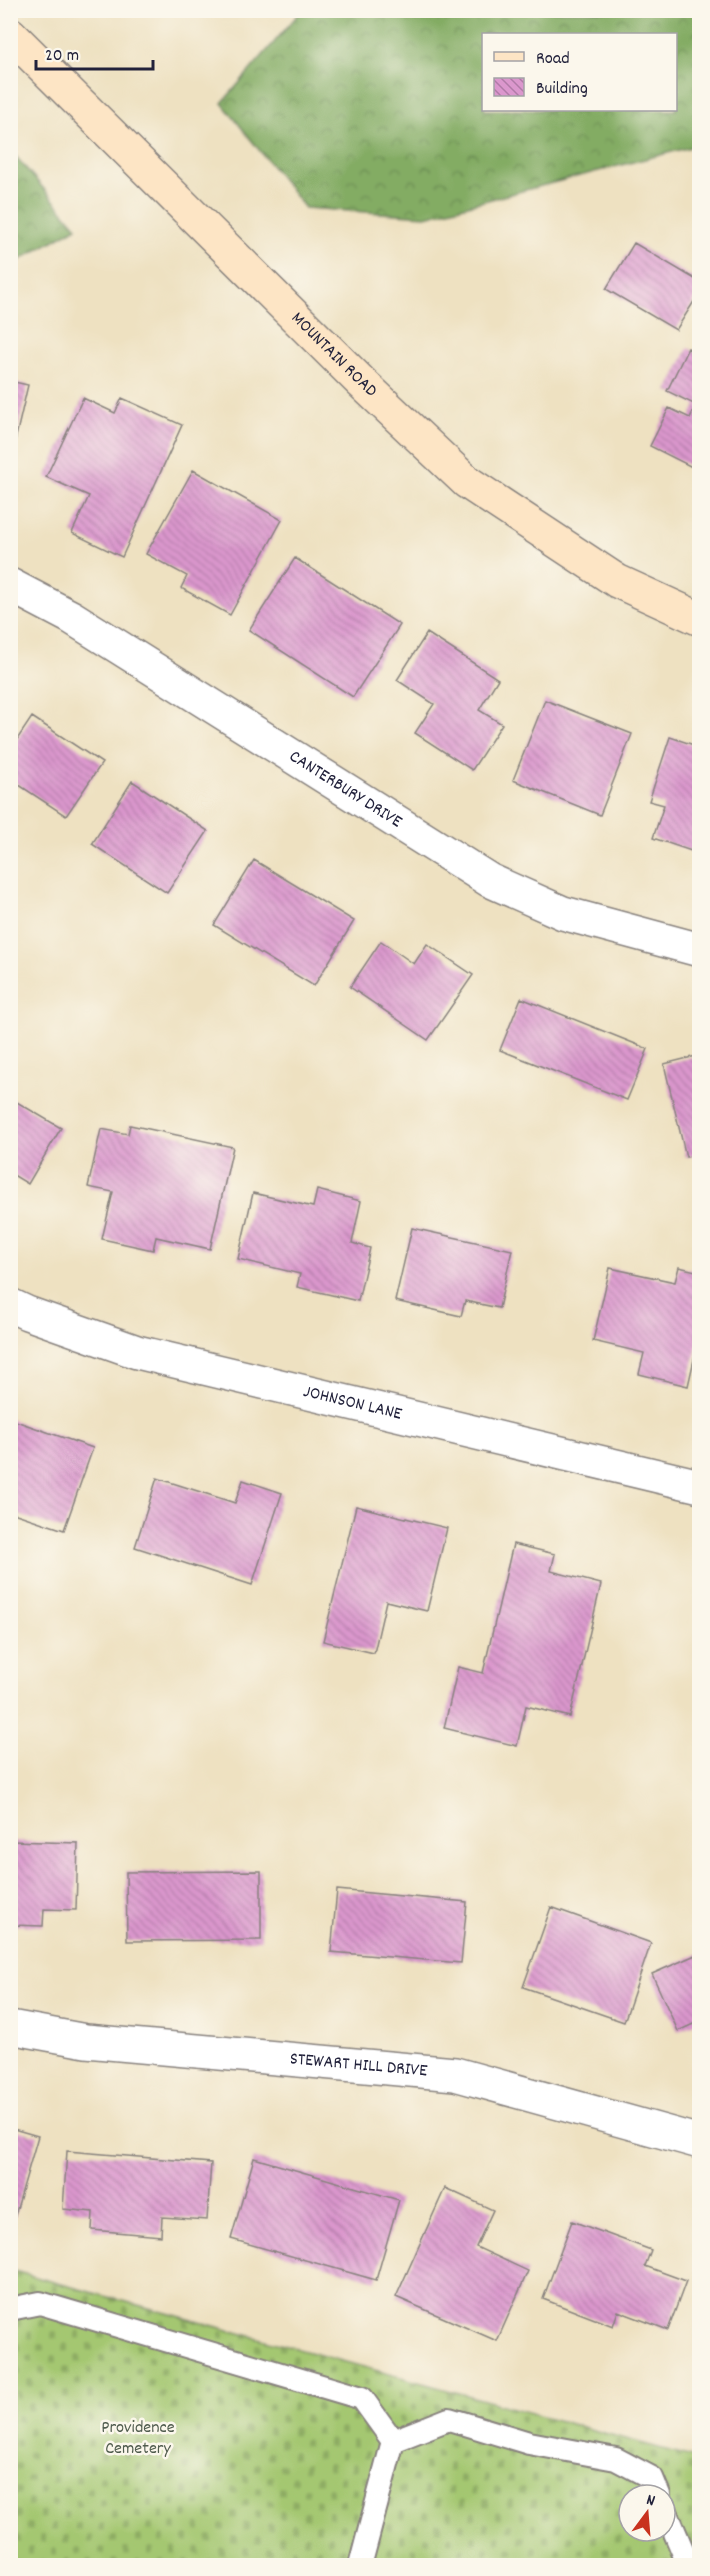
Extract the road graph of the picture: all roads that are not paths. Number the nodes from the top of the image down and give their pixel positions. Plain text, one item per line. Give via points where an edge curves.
1 (10, 34) edge
2 (10, 585) edge
3 (699, 619) edge
4 (699, 950) edge
5 (10, 1305) edge
6 (699, 1486) edge
7 (10, 2027) edge
8 (699, 2142) edge
9 (10, 2309) edge
10 (393, 2441) junction
11 (654, 2483) edge
12 (677, 2537) edge
13 (360, 2565) edge
14 (689, 2565) edge

1 - 3 street, MOUNTAIN ROAD via 467,482 617,581
2 - 4 street, CANTERBURY DRIVE via 71,617 489,880 563,913
5 - 6 street, JOHNSON LANE via 137,1352
7 - 8 street, STEWART HILL DRIVE via 86,2042 455,2074
9 - 10 lane via 40,2303 362,2398
10 - 11 lane via 449,2419 529,2443 616,2459 652,2478
10 - 13 lane
12 - 14 lane

